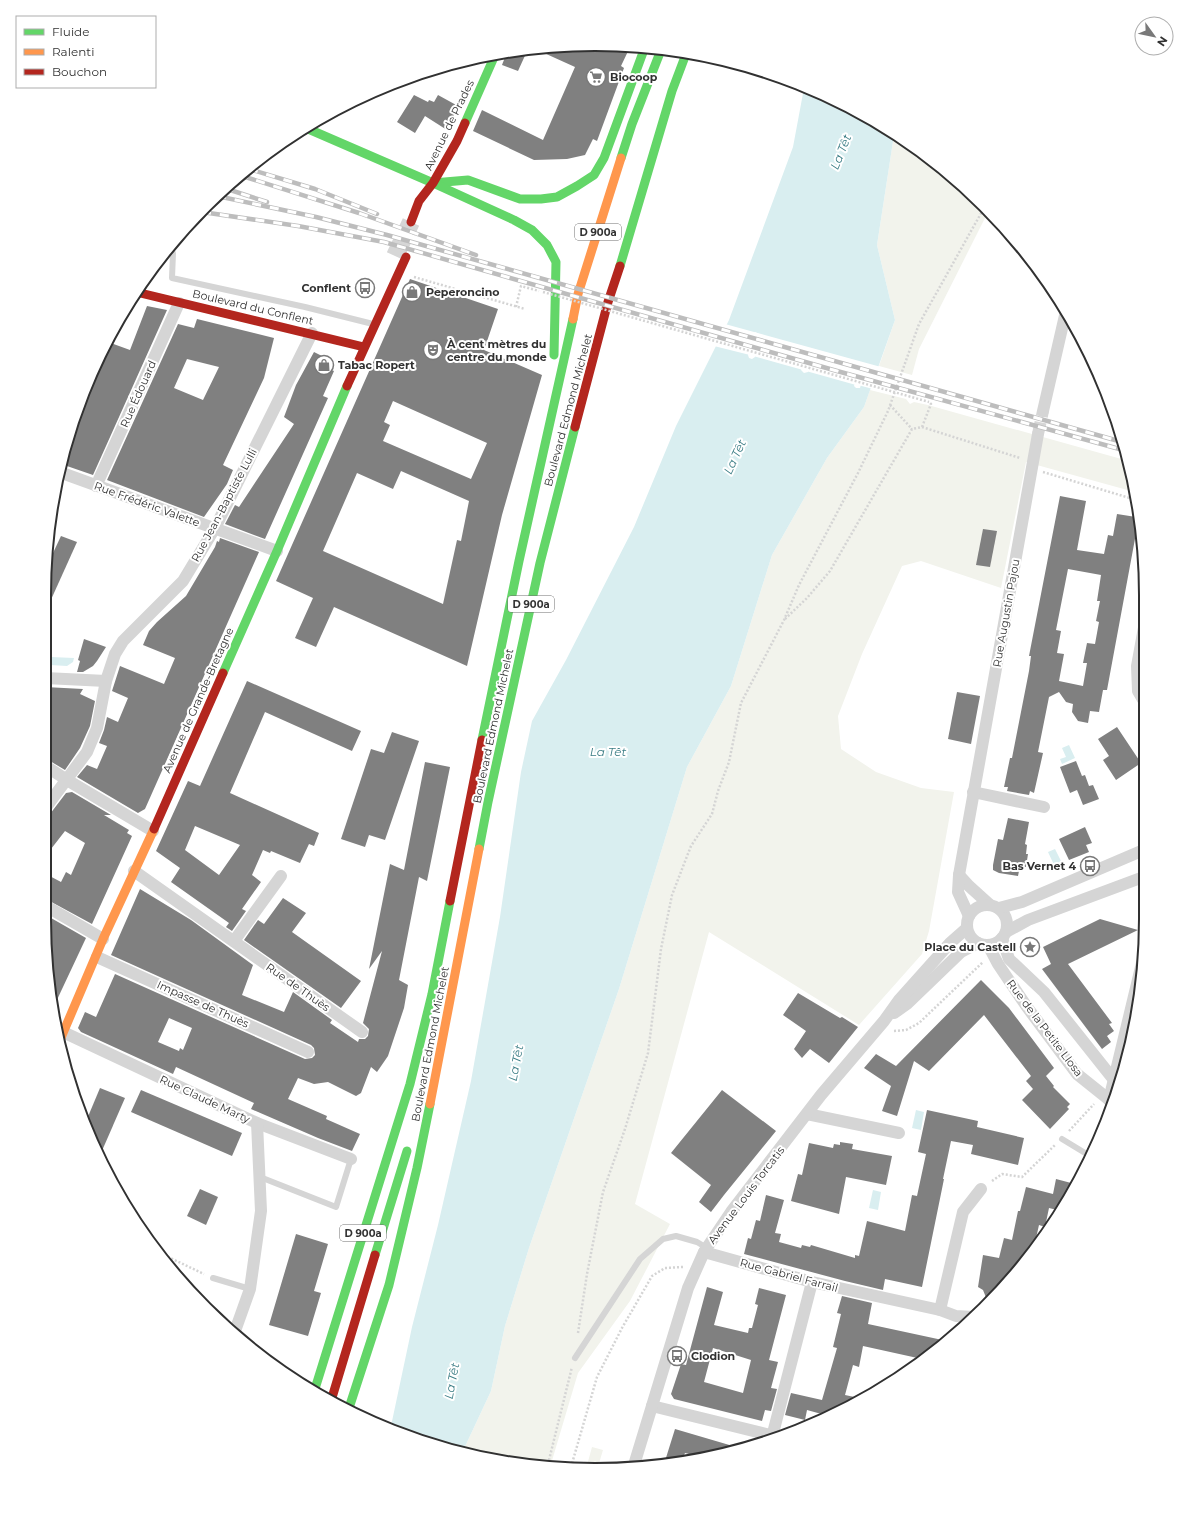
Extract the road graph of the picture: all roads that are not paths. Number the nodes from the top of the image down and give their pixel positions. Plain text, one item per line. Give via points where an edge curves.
1 (643, 53) edge
2 (659, 55) edge
3 (684, 59) edge
4 (493, 60) edge
5 (670, 130) dead end
6 (312, 131) edge
7 (433, 183) junction
8 (432, 198) dead end
9 (411, 222) tunnel mouth
10 (172, 253) edge
11 (624, 256) junction
12 (406, 257) tunnel mouth
13 (143, 294) edge
14 (179, 303) junction
15 (366, 319) junction
16 (1064, 320) edge
17 (374, 324) junction
18 (312, 333) junction
19 (359, 341) junction
20 (1043, 412) tunnel mouth
21 (551, 418) junction
22 (1038, 434) tunnel mouth
23 (65, 473) edge
24 (96, 486) junction
25 (214, 528) junction
26 (277, 551) junction
27 (1139, 655) edge
28 (51, 678) edge
29 (106, 681) junction
30 (1139, 693) edge
31 (51, 770) edge
32 (67, 780) junction
33 (973, 792) junction
34 (51, 801) edge
35 (1044, 807) dead end
36 (153, 831) junction
37 (1139, 852) edge
38 (134, 871) junction
39 (281, 876) dead end
40 (959, 876) junction
41 (1139, 879) edge
42 (994, 907) junction
43 (51, 909) edge
44 (969, 916) junction
45 (967, 928) junction
46 (1004, 935) junction
47 (103, 939) junction
48 (234, 941) junction
49 (983, 944) junction
50 (459, 956) junction
51 (96, 957) junction
52 (1130, 1015) edge
53 (881, 1024) junction
54 (63, 1032) edge
55 (362, 1032) dead end
56 (64, 1037) edge
57 (1124, 1045) edge
58 (308, 1052) dead end
59 (1114, 1079) edge
60 (1108, 1099) edge
61 (420, 1105) dead end
62 (807, 1114) junction
63 (257, 1123) junction
64 (898, 1133) dead end
65 (1062, 1138) road end
66 (410, 1142) dead end
67 (1086, 1153) edge
68 (351, 1159) joint
69 (260, 1178) junction
70 (981, 1189) road end
71 (705, 1250) junction
72 (213, 1278) road end
73 (812, 1282) junction
74 (250, 1289) junction
75 (940, 1310) junction
76 (966, 1317) edge
77 (236, 1328) edge
78 (574, 1358) road end
79 (316, 1386) edge
80 (333, 1395) edge
81 (350, 1405) edge
82 (652, 1406) junction
83 (773, 1433) edge
84 (767, 1435) edge
85 (635, 1462) edge

1 - 7 main road via 604,158 594,175 577,186 557,197 520,199 468,180
2 - 21 main road, Boulevard Edmond Michelet / D 900a via 632,124 578,294
3 - 11 main road, Boulevard Edmond Michelet / D 900a via 672,91
4 - 7 main road, Avenue de Prades via 457,141
5 - 11 main road
6 - 7 main road
7 - 8 main road
7 - 9 main road via 419,201
7 - 21 main road via 532,230 547,245 556,262
10 - 15 lane via 172,278
11 - 50 main road, Boulevard Edmond Michelet / D 900a via 608,302 540,563 488,802
12 - 17 main road, Avenue de Grande-Bretagne
13 - 14 main road, Boulevard du Conflent
14 - 18 main road, Boulevard du Conflent
14 - 24 street, Rue Édouard
15 - 17 lane
15 - 19 main road, Avenue de Grande-Bretagne
16 - 20 street
17 - 19 main road, Avenue de Grande-Bretagne
18 - 19 main road, Boulevard du Conflent
18 - 25 street, Rue Jean-Baptiste Lulli
19 - 26 main road, Avenue de Grande-Bretagne via 354,369
21 - 79 main road, Boulevard Edmond Michelet / D 900a via 472,787 432,994 410,1084
22 - 33 street, Rue Augustin Pajou
23 - 24 street, Rue Frédéric Valette
24 - 25 street, Rue Frédéric Valette
25 - 26 street, Rue Frédéric Valette
25 - 29 street, Rue Jean-Baptiste Lulli via 183,581 123,641 115,654
26 - 36 main road, Avenue de Grande-Bretagne
27 - 30 street
28 - 29 street
29 - 32 street, Rue Jean-Baptiste Lulli via 97,728 87,752
31 - 32 street
32 - 34 street, Rue Jean-Baptiste Lulli
32 - 36 street
33 - 35 street
33 - 40 street, Rue Augustin Pajou
36 - 38 main road, Avenue de Grande-Bretagne
37 - 42 street via 1022,902
38 - 47 main road, Avenue de Grande-Bretagne
38 - 48 street, Rue de Thuès
39 - 48 street
40 - 42 street
40 - 44 street, Rue Augustin Pajou via 958,892
41 - 46 street via 1028,920
42 - 44 street via 978,907
42 - 46 street via 1003,913 1006,919
43 - 47 street
44 - 45 street
45 - 49 street via 969,934
45 - 53 street, Avenue Louis Torcatis via 950,943
46 - 49 street via 993,944
46 - 59 street, Rue de la Petite Llosa via 1009,959 1044,992
47 - 51 main road, Avenue de Grande-Bretagne
48 - 55 street, Rue de Thuès
49 - 53 street, Avenue Louis Torcatis via 961,952 908,1003
49 - 60 street, Rue de la Petite Llosa via 1077,1074
50 - 61 main road
50 - 81 main road, Boulevard Edmond Michelet via 417,1168 391,1278
51 - 54 main road, Avenue de Grande-Bretagne
51 - 58 street, Impasse de Thuès
52 - 57 street
53 - 62 street, Avenue Louis Torcatis
56 - 63 street, Rue Claude Marty
62 - 64 street
62 - 71 street, Avenue Louis Torcatis
63 - 68 street, Rue Claude Marty
63 - 69 street
65 - 67 lane
66 - 80 main road
68 - 69 lane via 336,1208
69 - 74 street via 261,1211
70 - 75 street via 963,1212
71 - 73 street, Rue Gabriel Farrail
71 - 78 lane via 697,1242 676,1236 663,1239 640,1259
71 - 82 street, Avenue Louis Torcatis via 688,1288
72 - 74 lane
73 - 75 street, Rue Gabriel Farrail
73 - 83 street
74 - 77 street
75 - 76 street, Rue Gabriel Farrail
82 - 84 street
82 - 85 street, Avenue Louis Torcatis

